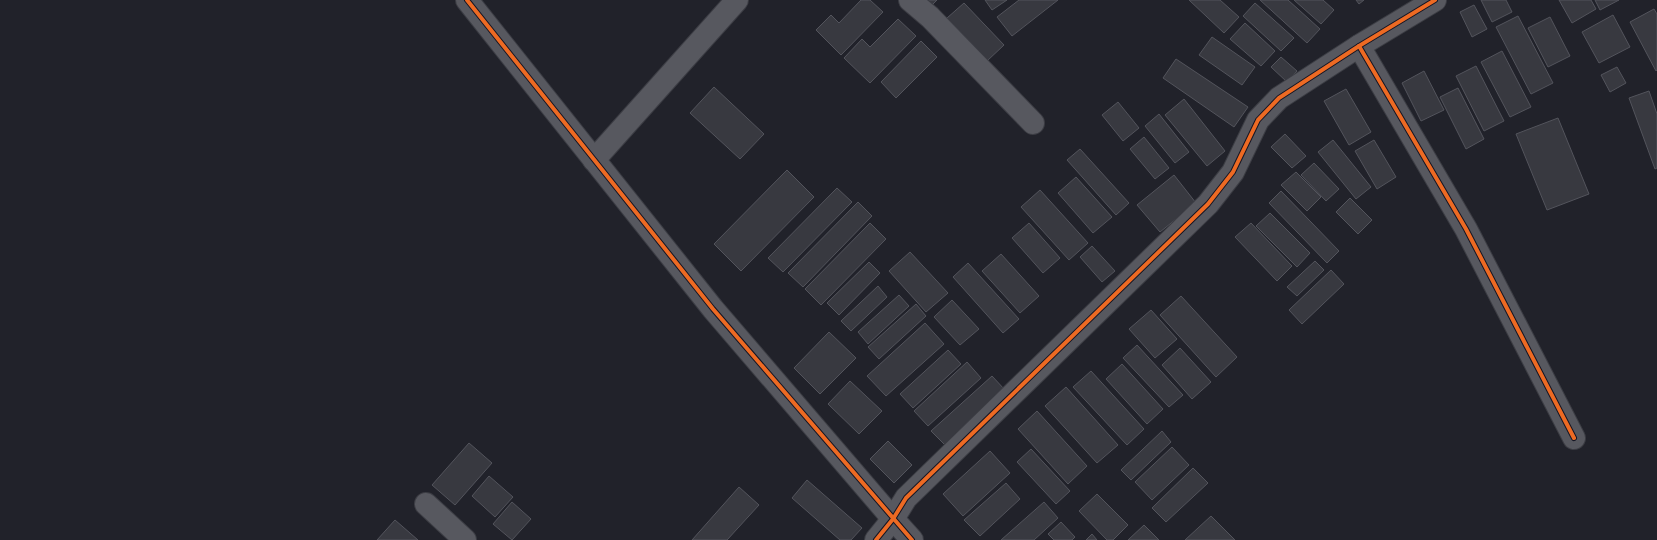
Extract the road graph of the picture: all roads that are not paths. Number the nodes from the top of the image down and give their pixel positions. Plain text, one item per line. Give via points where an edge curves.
1 (467, 0) edge
2 (737, 0) edge
3 (910, 0) edge
4 (1435, 0) edge
5 (1359, 46) junction
6 (1033, 123) dead end
7 (594, 160) junction
8 (1574, 438) dead end
9 (426, 504) dead end
10 (893, 519) junction
11 (465, 540) edge
12 (876, 540) edge
13 (912, 540) edge

1 - 7 street
2 - 7 street
3 - 6 street via 930,17
4 - 5 street
5 - 8 street via 1466,229
5 - 10 street via 1279,98 1258,120 1233,172 1208,204 930,474 906,498
7 - 10 street via 713,309
9 - 11 street
10 - 12 street
10 - 13 street

